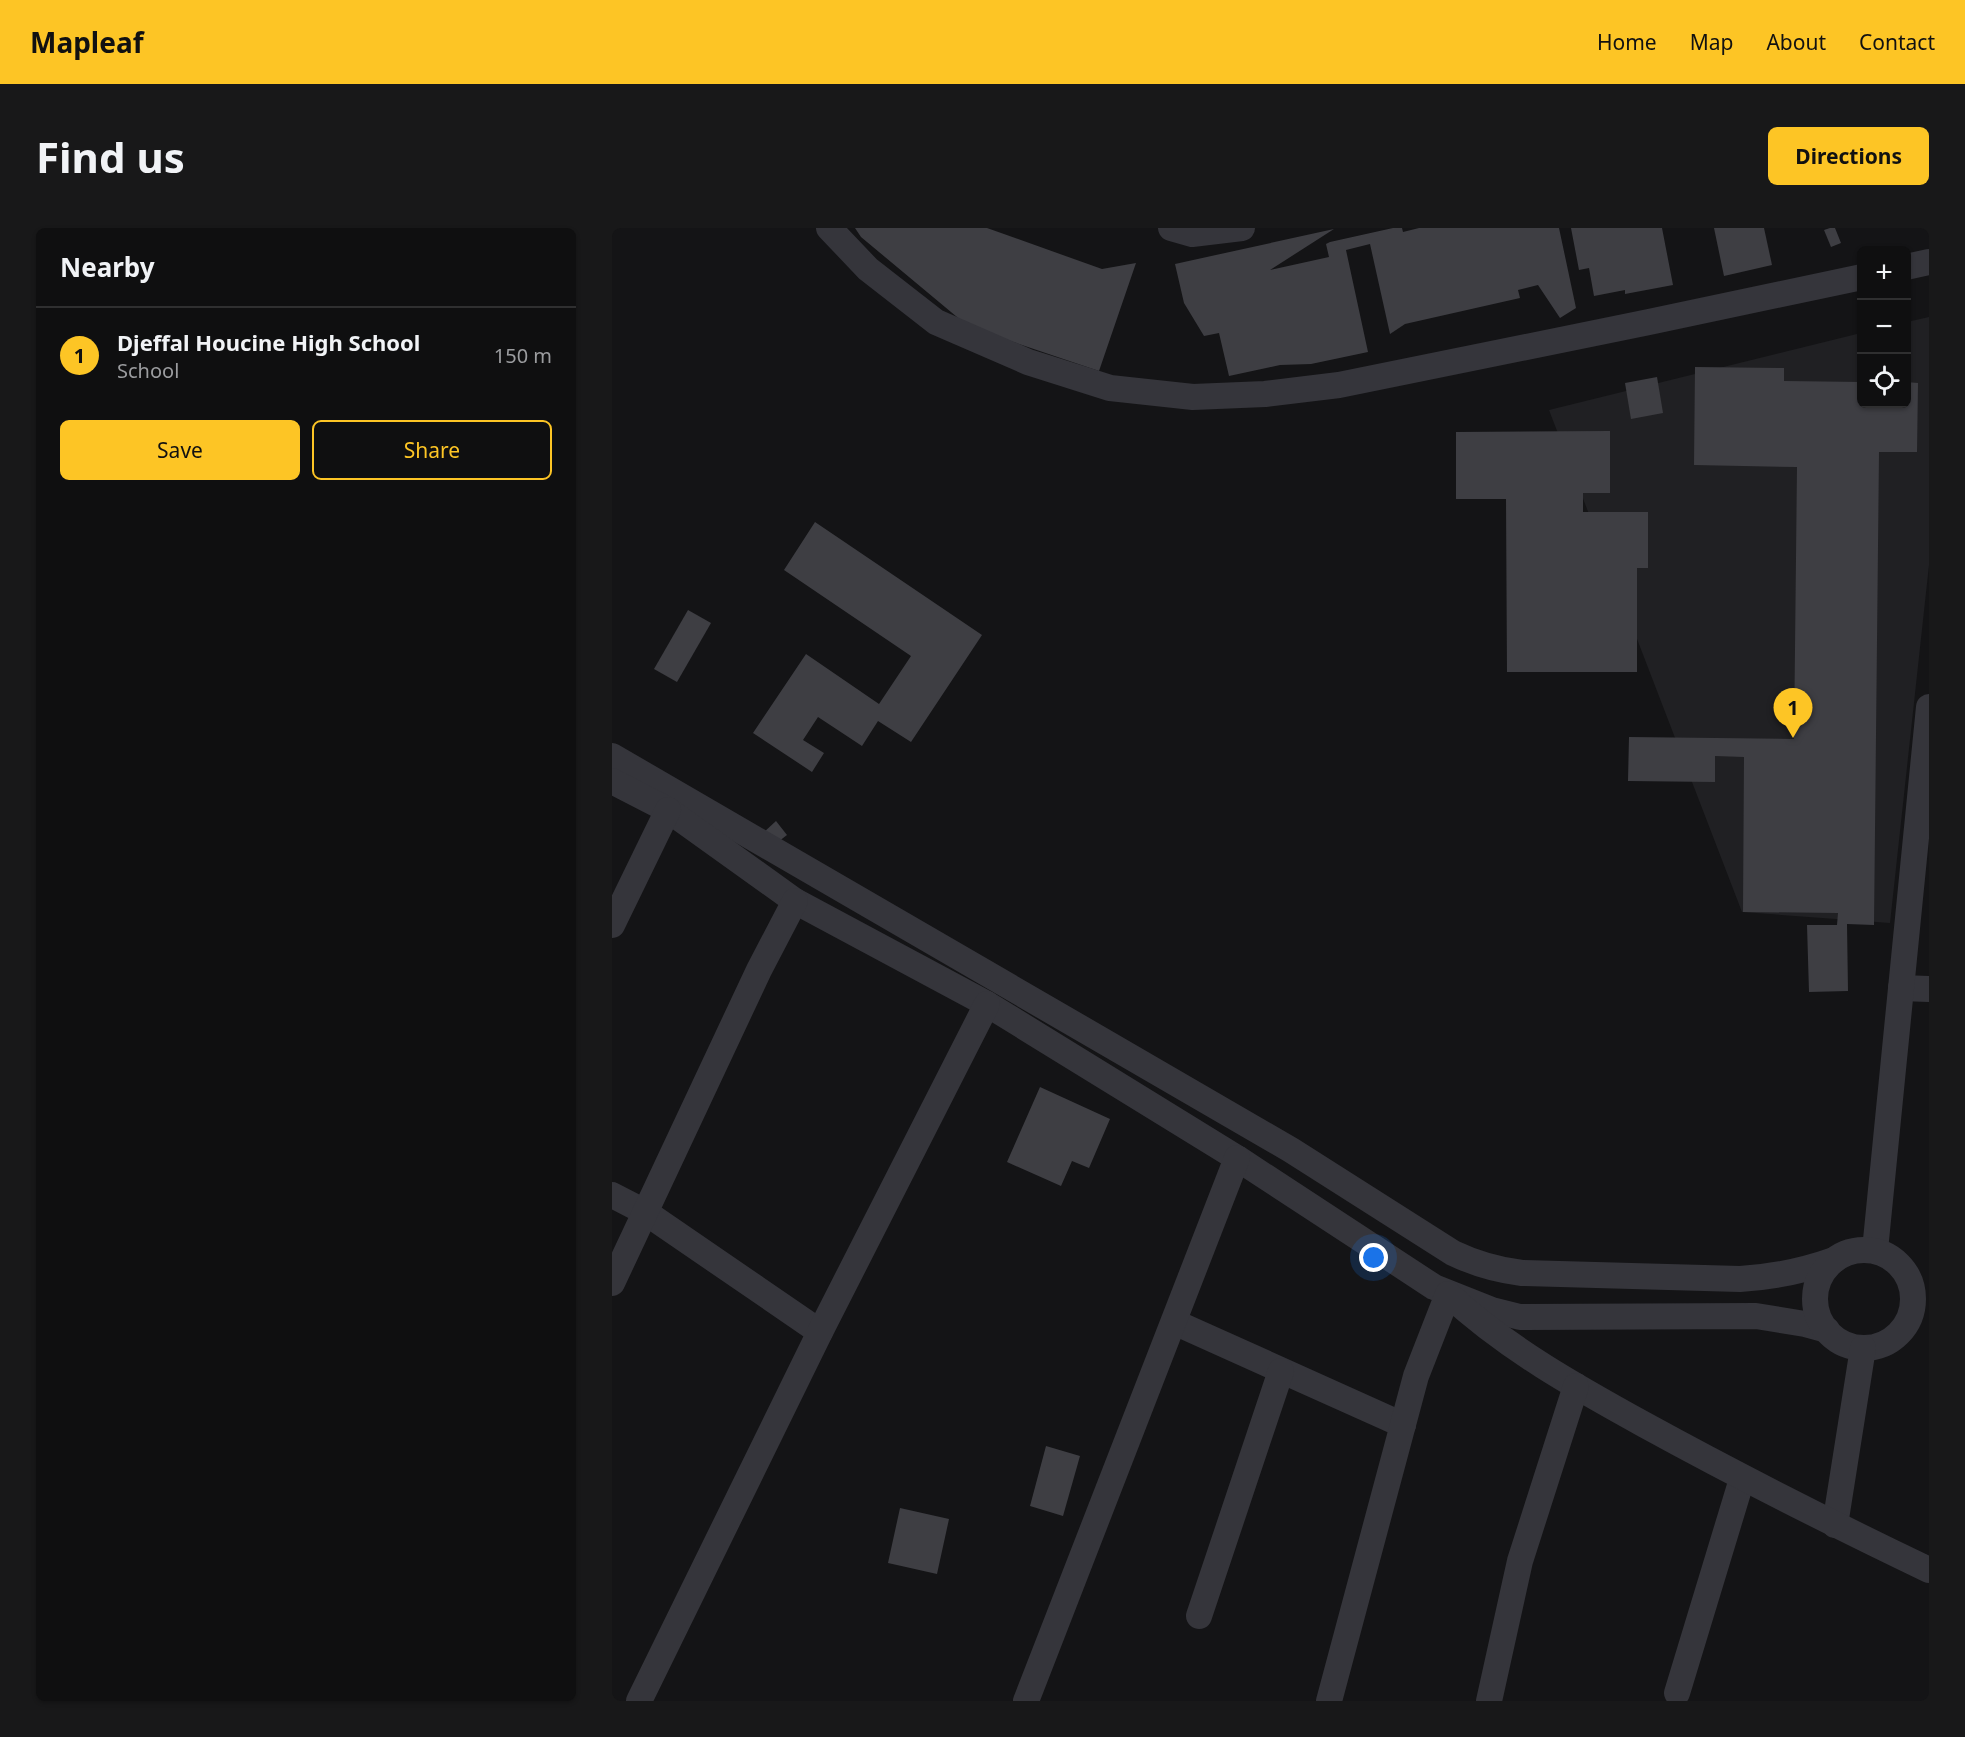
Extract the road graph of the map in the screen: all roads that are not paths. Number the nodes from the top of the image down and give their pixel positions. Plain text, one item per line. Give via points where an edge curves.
1 (830, 228) edge
2 (1171, 228) edge
3 (1242, 228) edge
4 (1929, 262) edge
5 (1911, 266) edge
6 (1857, 278) edge
7 (1929, 707) edge
8 (612, 756) edge
9 (612, 781) edge
10 (668, 810) junction
11 (795, 901) junction
12 (612, 925) edge
13 (1901, 988) junction
14 (1929, 989) edge
15 (987, 1004) junction
16 (1238, 1158) junction
17 (612, 1194) edge
18 (645, 1212) junction
19 (1875, 1250) junction
20 (1834, 1260) junction
21 (1917, 1274) edge
22 (612, 1283) edge
23 (1448, 1294) junction
24 (1929, 1320) edge
25 (1174, 1322) junction
26 (1903, 1328) junction
27 (1827, 1330) junction
28 (820, 1332) junction
29 (1863, 1348) junction
30 (1281, 1371) junction
31 (1576, 1386) junction
32 (1403, 1425) junction
33 (1742, 1479) junction
34 (1835, 1525) junction
35 (1929, 1570) edge
36 (1198, 1616) dead end
37 (1677, 1693) dead end
38 (639, 1701) edge
39 (1026, 1701) edge
40 (1329, 1701) edge
41 (1489, 1701) edge

1 - 6 street via 868,269 936,322 1028,362 1110,388 1193,397 1339,385
2 - 3 street via 1192,234
4 - 5 street
7 - 13 street
8 - 20 street via 1291,1150 1474,1263 1522,1273 1740,1279 1806,1270
9 - 10 street
10 - 11 street
10 - 12 street
11 - 15 street
11 - 18 street
13 - 14 street
13 - 19 street
15 - 16 street
15 - 28 street
16 - 23 street
16 - 25 street
17 - 18 street
18 - 22 street
18 - 28 street
19 - 20 street via 1853,1251
19 - 21 street
20 - 27 street via 1815,1293 1816,1307
21 - 26 street via 1911,1285 1911,1315
23 - 27 street via 1520,1317 1756,1316
23 - 31 street via 1496,1334
23 - 32 street via 1416,1376
24 - 26 street
25 - 30 street
25 - 39 street
26 - 29 street via 1885,1343
27 - 29 street via 1843,1343
28 - 38 street
29 - 34 street
30 - 32 street
30 - 36 street
31 - 33 street
31 - 41 street via 1520,1561
32 - 40 street
33 - 34 street
33 - 37 street
34 - 35 street

